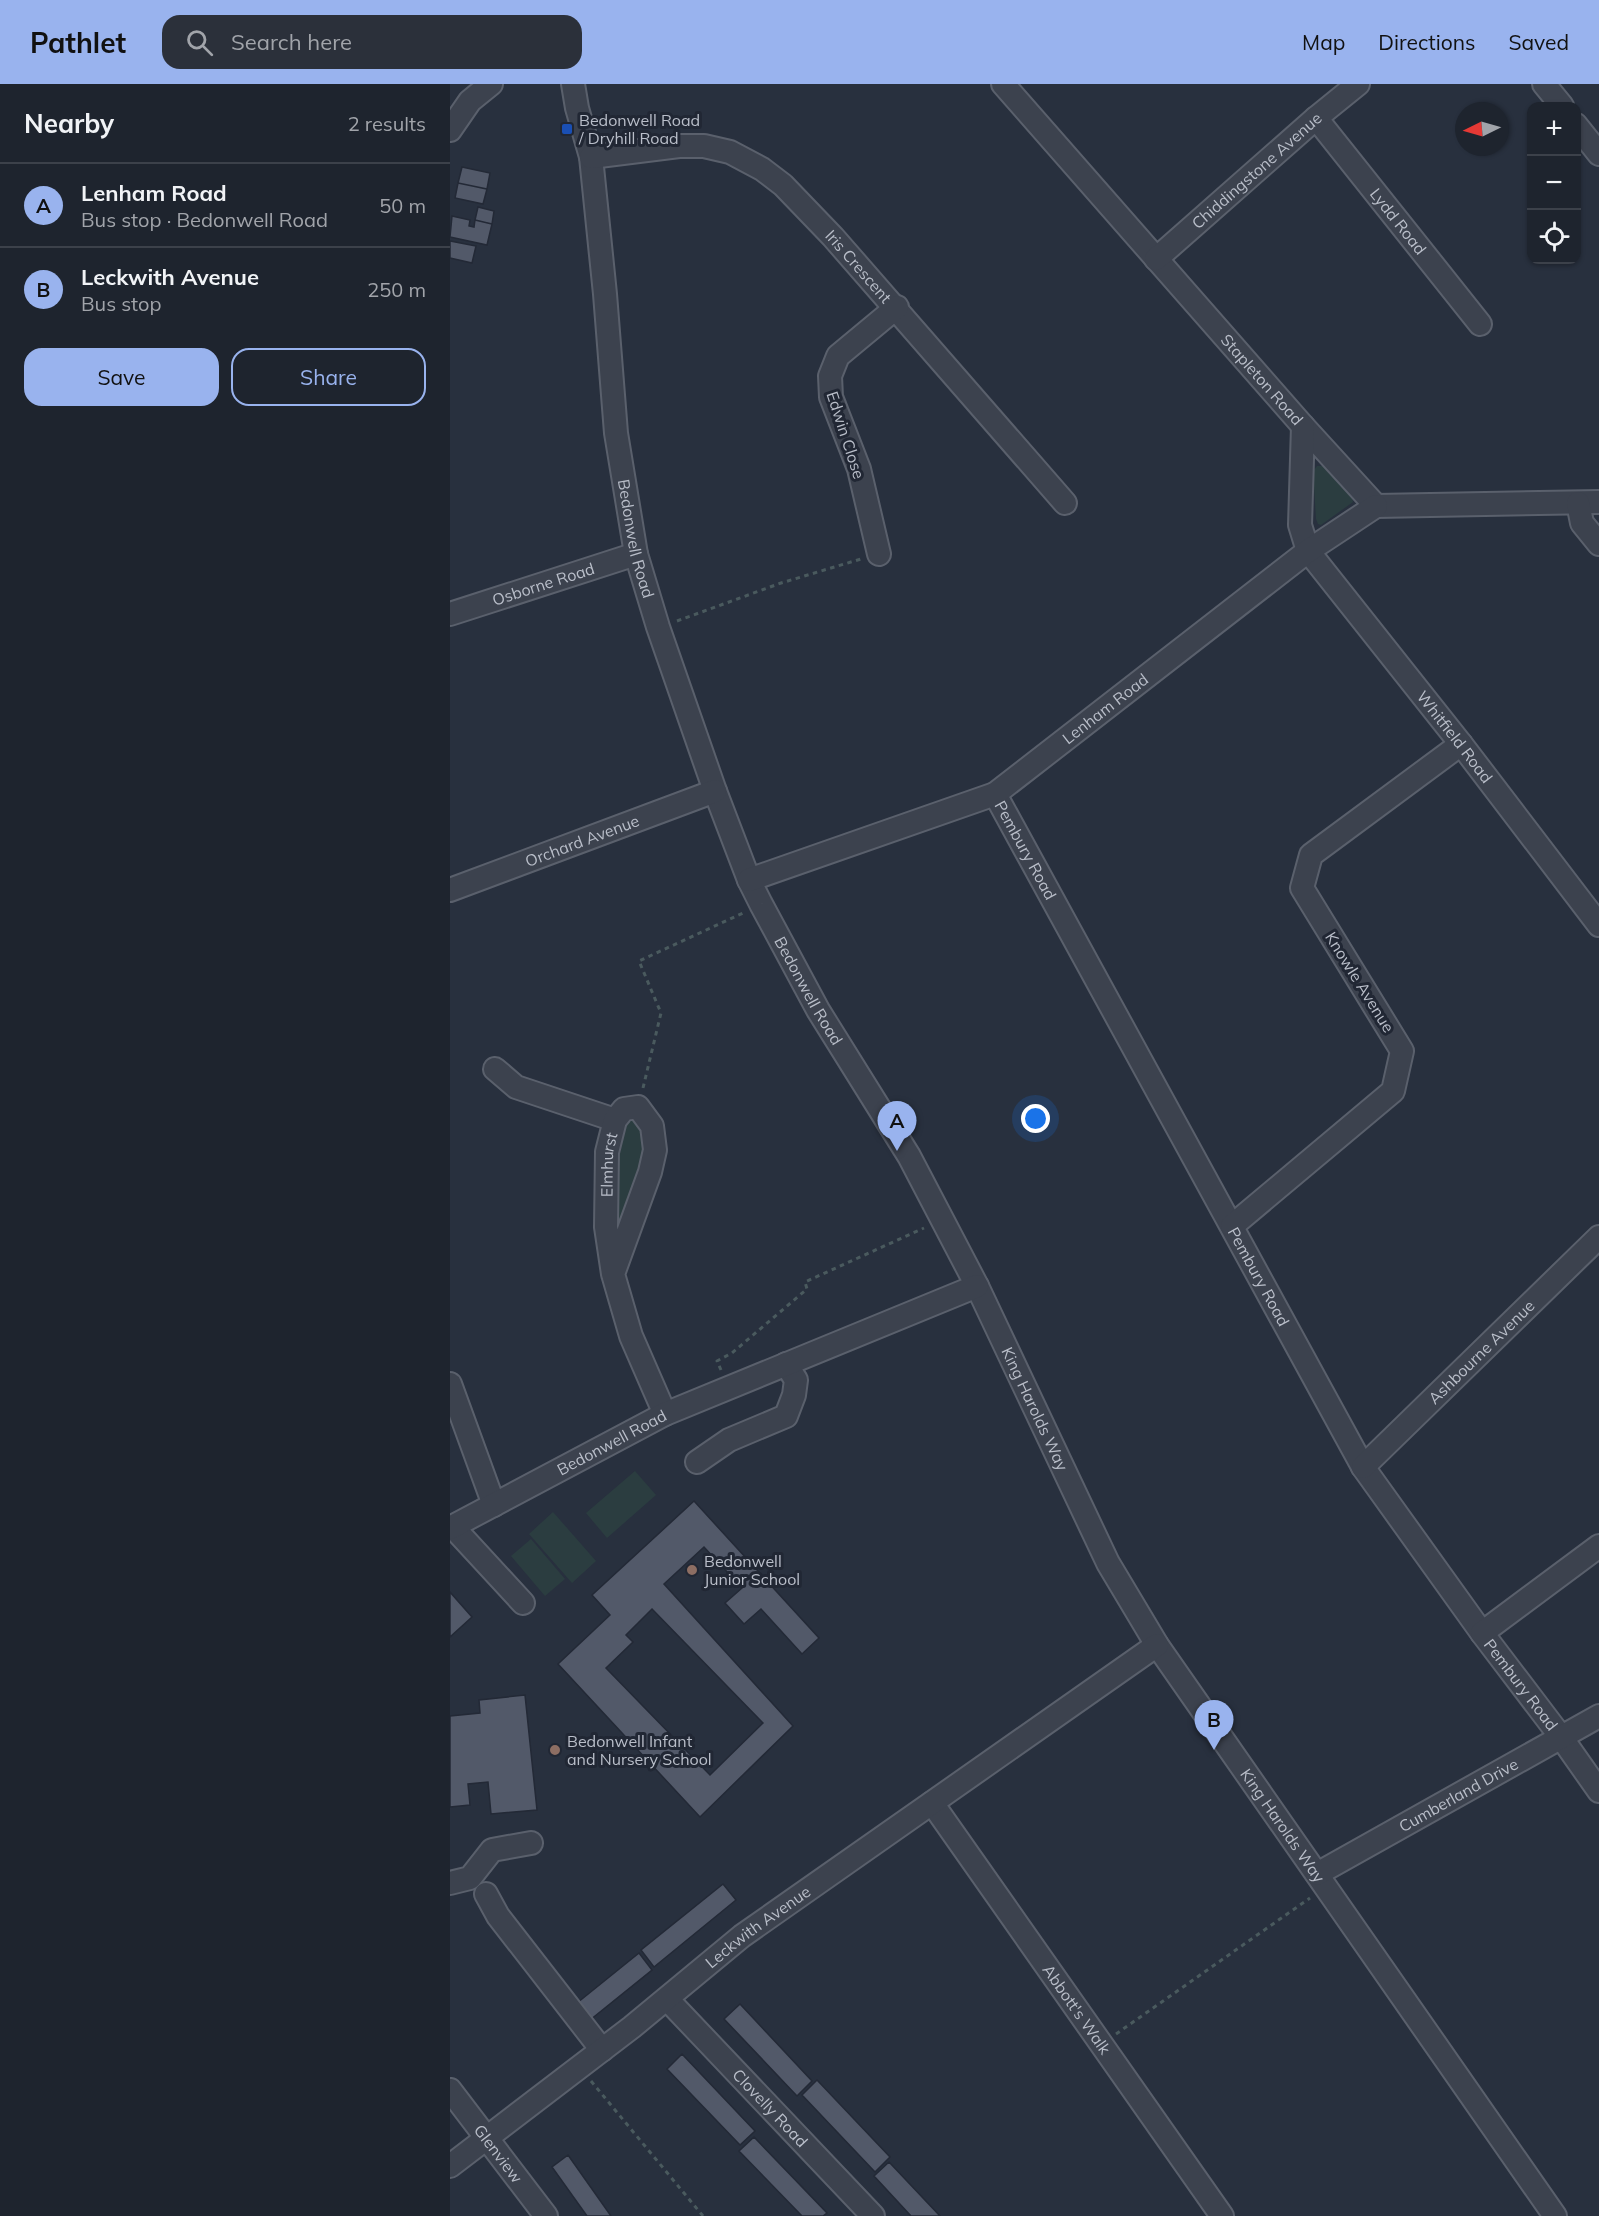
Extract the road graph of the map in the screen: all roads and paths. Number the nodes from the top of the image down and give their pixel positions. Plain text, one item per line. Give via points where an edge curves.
1 (491, 84) edge
2 (565, 84) edge
3 (573, 84) edge
4 (1003, 84) edge
5 (1358, 84) edge
6 (1544, 84) edge
7 (1559, 102) edge
8 (577, 108) junction
9 (1316, 118) junction
10 (450, 130) edge
11 (1581, 131) edge
12 (1599, 154) edge
13 (591, 157) junction
14 (1156, 259) junction
15 (897, 308) junction
16 (1480, 324) dead end
17 (1303, 426) junction
18 (1065, 503) dead end
19 (1588, 503) edge
20 (1376, 506) junction
21 (1599, 544) edge
22 (1308, 551) junction
23 (636, 554) junction
24 (879, 554) joint
25 (450, 614) edge
26 (658, 627) junction
27 (1461, 744) junction
28 (715, 791) junction
29 (995, 794) junction
30 (749, 880) junction
31 (450, 890) edge
32 (761, 904) junction
33 (1599, 925) edge
34 (495, 1070) dead end
35 (638, 1107) junction
36 (615, 1120) junction
37 (942, 1219) junction
38 (1233, 1226) junction
39 (1599, 1237) edge
40 (613, 1274) junction
41 (977, 1286) junction
42 (786, 1364) junction
43 (450, 1384) edge
44 (729, 1388) junction
45 (665, 1414) junction
46 (697, 1462) dead end
47 (1363, 1467) junction
48 (494, 1505) junction
49 (451, 1528) edge
50 (1599, 1546) edge
51 (524, 1602) dead end
52 (1482, 1633) junction
53 (1158, 1645) junction
54 (1599, 1716) edge
55 (1561, 1737) junction
56 (1599, 1791) edge
57 (932, 1803) junction
58 (531, 1843) dead end
59 (1322, 1881) junction
60 (450, 1883) edge
61 (486, 1894) dead end
62 (667, 1999) junction
63 (1101, 2043) junction
64 (602, 2050) junction
65 (579, 2067) junction
66 (450, 2090) edge
67 (487, 2138) junction
68 (450, 2166) edge
69 (546, 2216) edge
70 (703, 2216) edge
71 (873, 2216) edge
72 (1222, 2216) edge
73 (1555, 2216) edge

1 - 10 street via 470,102
2 - 8 street, Bedonwell Road
3 - 8 street, Bedonwell Road
4 - 14 street, Stapleton Road
5 - 9 street, Chiddingstone Avenue
6 - 7 street
8 - 13 street, Bedonwell Road
9 - 14 street, Chiddingstone Avenue
9 - 16 street, Lydd Road
11 - 12 street
13 - 15 street, Iris Crescent via 694,146 730,152 783,185
13 - 23 street, Bedonwell Road via 616,434
14 - 17 street, Stapleton Road
15 - 18 street, Iris Crescent
15 - 24 street, Edwin Close via 838,356 830,376 831,397 859,469
17 - 20 street, Stapleton Road
17 - 22 street via 1300,525
19 - 20 street
19 - 21 street via 1582,523
20 - 22 street, Lenham Road
22 - 27 street, Whitfield Road
22 - 29 street, Lenham Road
23 - 25 street, Osborne Road
23 - 26 street, Bedonwell Road
24 - 26 path via 781,583
26 - 28 street, Bedonwell Road
27 - 33 street, Whitfield Road
27 - 38 street, Knowle Avenue via 1311,855 1302,888 1402,1051 1393,1091
28 - 30 street, Bedonwell Road
28 - 31 street, Orchard Avenue
29 - 30 street, Lenham Road
29 - 38 street, Pembury Road
30 - 32 street, Bedonwell Road
32 - 35 path via 639,962 661,1013
32 - 37 street, Bedonwell Road via 818,1010 909,1156
34 - 36 street via 516,1087
35 - 36 street, Elmhurst via 624,1109
35 - 40 street, Elmhurst via 651,1126 655,1150
36 - 40 street, Elmhurst via 607,1152 606,1227
37 - 41 street, Bedonwell Road
37 - 44 path via 804,1282 807,1289 732,1353 717,1361
38 - 47 street, Pembury Road
39 - 47 street, Ashbourne Avenue
40 - 45 street, Elmhurst via 632,1336
41 - 42 street, Bedonwell Road
41 - 53 street, King Harolds Way via 1108,1563
42 - 44 street, Bedonwell Road
42 - 46 street via 796,1380 786,1416 729,1440
43 - 48 street
44 - 45 street, Bedonwell Road
45 - 48 street, Bedonwell Road
47 - 52 street, Pembury Road
48 - 49 street, Bedonwell Road
49 - 51 street
50 - 52 street
52 - 55 street, Pembury Road
53 - 57 street, Leckwith Avenue
53 - 59 street, King Harolds Way
54 - 55 street, Cumberland Drive
55 - 56 street, Pembury Road
55 - 59 street, Cumberland Drive
57 - 62 street, Leckwith Avenue via 721,1952
57 - 63 street, Abbott's Walk
58 - 60 street via 492,1850 471,1878
59 - 63 path
59 - 73 street, King Harolds Way
61 - 64 street via 498,1916
62 - 64 street, Leckwith Avenue
62 - 71 street, Clovelly Road
63 - 72 street, Abbott's Walk
64 - 65 street, Leckwith Avenue
65 - 67 street, Leckwith Avenue
65 - 70 path
66 - 67 street, Glenview
67 - 68 street, Leckwith Avenue
67 - 69 street, Glenview

